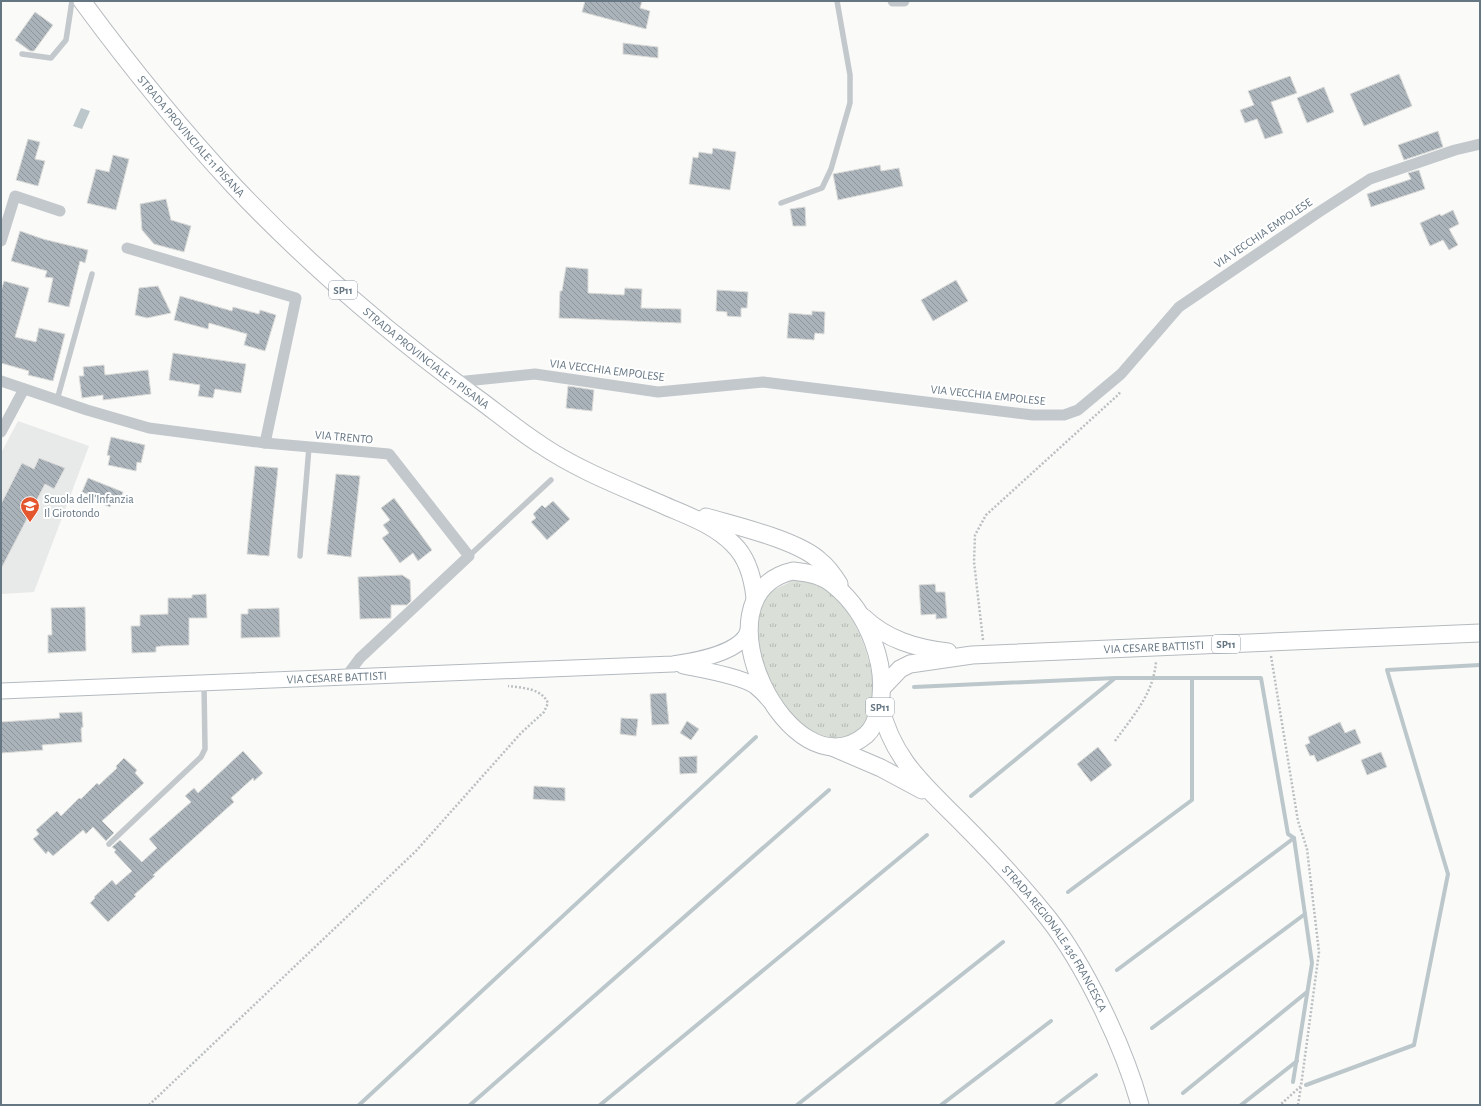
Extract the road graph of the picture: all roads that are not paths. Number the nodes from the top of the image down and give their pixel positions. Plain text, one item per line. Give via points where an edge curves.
1 (72, 1) edge
2 (82, 1) edge
3 (837, 1) edge
4 (893, 1) edge
5 (904, 1) edge
6 (22, 54) dead end
7 (1480, 144) edge
8 (782, 203) dead end
9 (60, 211) dead end
10 (1, 241) edge
11 (128, 248) dead end
12 (92, 274) dead end
13 (1, 381) edge
14 (456, 382) junction
15 (24, 389) junction
16 (57, 400) junction
17 (1, 432) edge
18 (265, 443) junction
19 (309, 447) junction
20 (551, 480) dead end
21 (665, 506) junction
22 (300, 556) dead end
23 (469, 556) junction
24 (755, 598) junction
25 (854, 606) junction
26 (750, 626) junction
27 (1480, 633) edge
28 (978, 654) junction
29 (672, 664) junction
30 (345, 678) junction
31 (204, 684) junction
32 (1, 691) edge
33 (881, 696) junction
34 (775, 706) junction
35 (829, 746) junction
36 (932, 795) junction
37 (109, 844) dead end
38 (1140, 1105) edge

1 - 6 lane via 66,40 51,58
2 - 14 main road, STRADA PROVINCIALE 11 PISANA / SP11 via 172,115 235,187 310,261 400,339
3 - 8 lane via 850,74 850,103 831,169 822,188
4 - 5 street
7 - 14 street, VIA VECCHIA EMPOLESE via 1370,179 1325,208 1179,306 1125,370 1078,410 1064,415 1033,415 763,382 658,392 535,374
9 - 10 street via 15,196
11 - 18 street via 296,298
12 - 16 lane
13 - 15 street, VIA TRENTO
14 - 21 main road, STRADA PROVINCIALE 11 PISANA / SP11 via 547,449 600,478
15 - 16 street, VIA TRENTO
15 - 17 street
16 - 18 street, VIA TRENTO via 149,428
18 - 19 street, VIA TRENTO
19 - 22 lane
19 - 23 street, VIA TRENTO via 389,454
20 - 23 lane
21 - 24 main road, STRADA PROVINCIALE 11 PISANA / SP11 via 700,521 734,544 750,572
21 - 25 main road, STRADA PROVINCIALE 11 PISANA / SP11 via 772,537 812,554 828,568
23 - 30 street via 360,658
24 - 25 main road, VIA CESARE BATTISTI / SP11 via 768,582 780,574 793,571 819,576 834,585
24 - 26 main road, VIA CESARE BATTISTI / SP11
25 - 28 main road, VIA CESARE BATTISTI / SP11 via 875,627 905,643 921,649
25 - 33 main road, VIA CESARE BATTISTI / SP11 via 874,646 880,665
26 - 29 street, VIA CESARE BATTISTI via 745,637 726,650 696,661
26 - 34 main road, VIA CESARE BATTISTI / SP11 via 754,665 760,682
27 - 28 main road, VIA CESARE BATTISTI / SP11
28 - 33 main road, VIA CESARE BATTISTI / SP11 via 910,664 895,673
29 - 30 street, VIA CESARE BATTISTI
29 - 34 street, VIA CESARE BATTISTI via 746,682 755,686
30 - 31 street, VIA CESARE BATTISTI
31 - 32 street, VIA CESARE BATTISTI
31 - 37 lane via 205,749 200,757
33 - 35 main road, VIA CESARE BATTISTI / SP11 via 876,720 870,732 851,744
33 - 36 main road via 885,725 898,753
34 - 35 main road, VIA CESARE BATTISTI / SP11 via 804,737
35 - 36 main road via 881,768
36 - 38 main road, STRADA REGIONALE 436 FRANCESCA via 959,820 1049,919 1083,972 1110,1028

